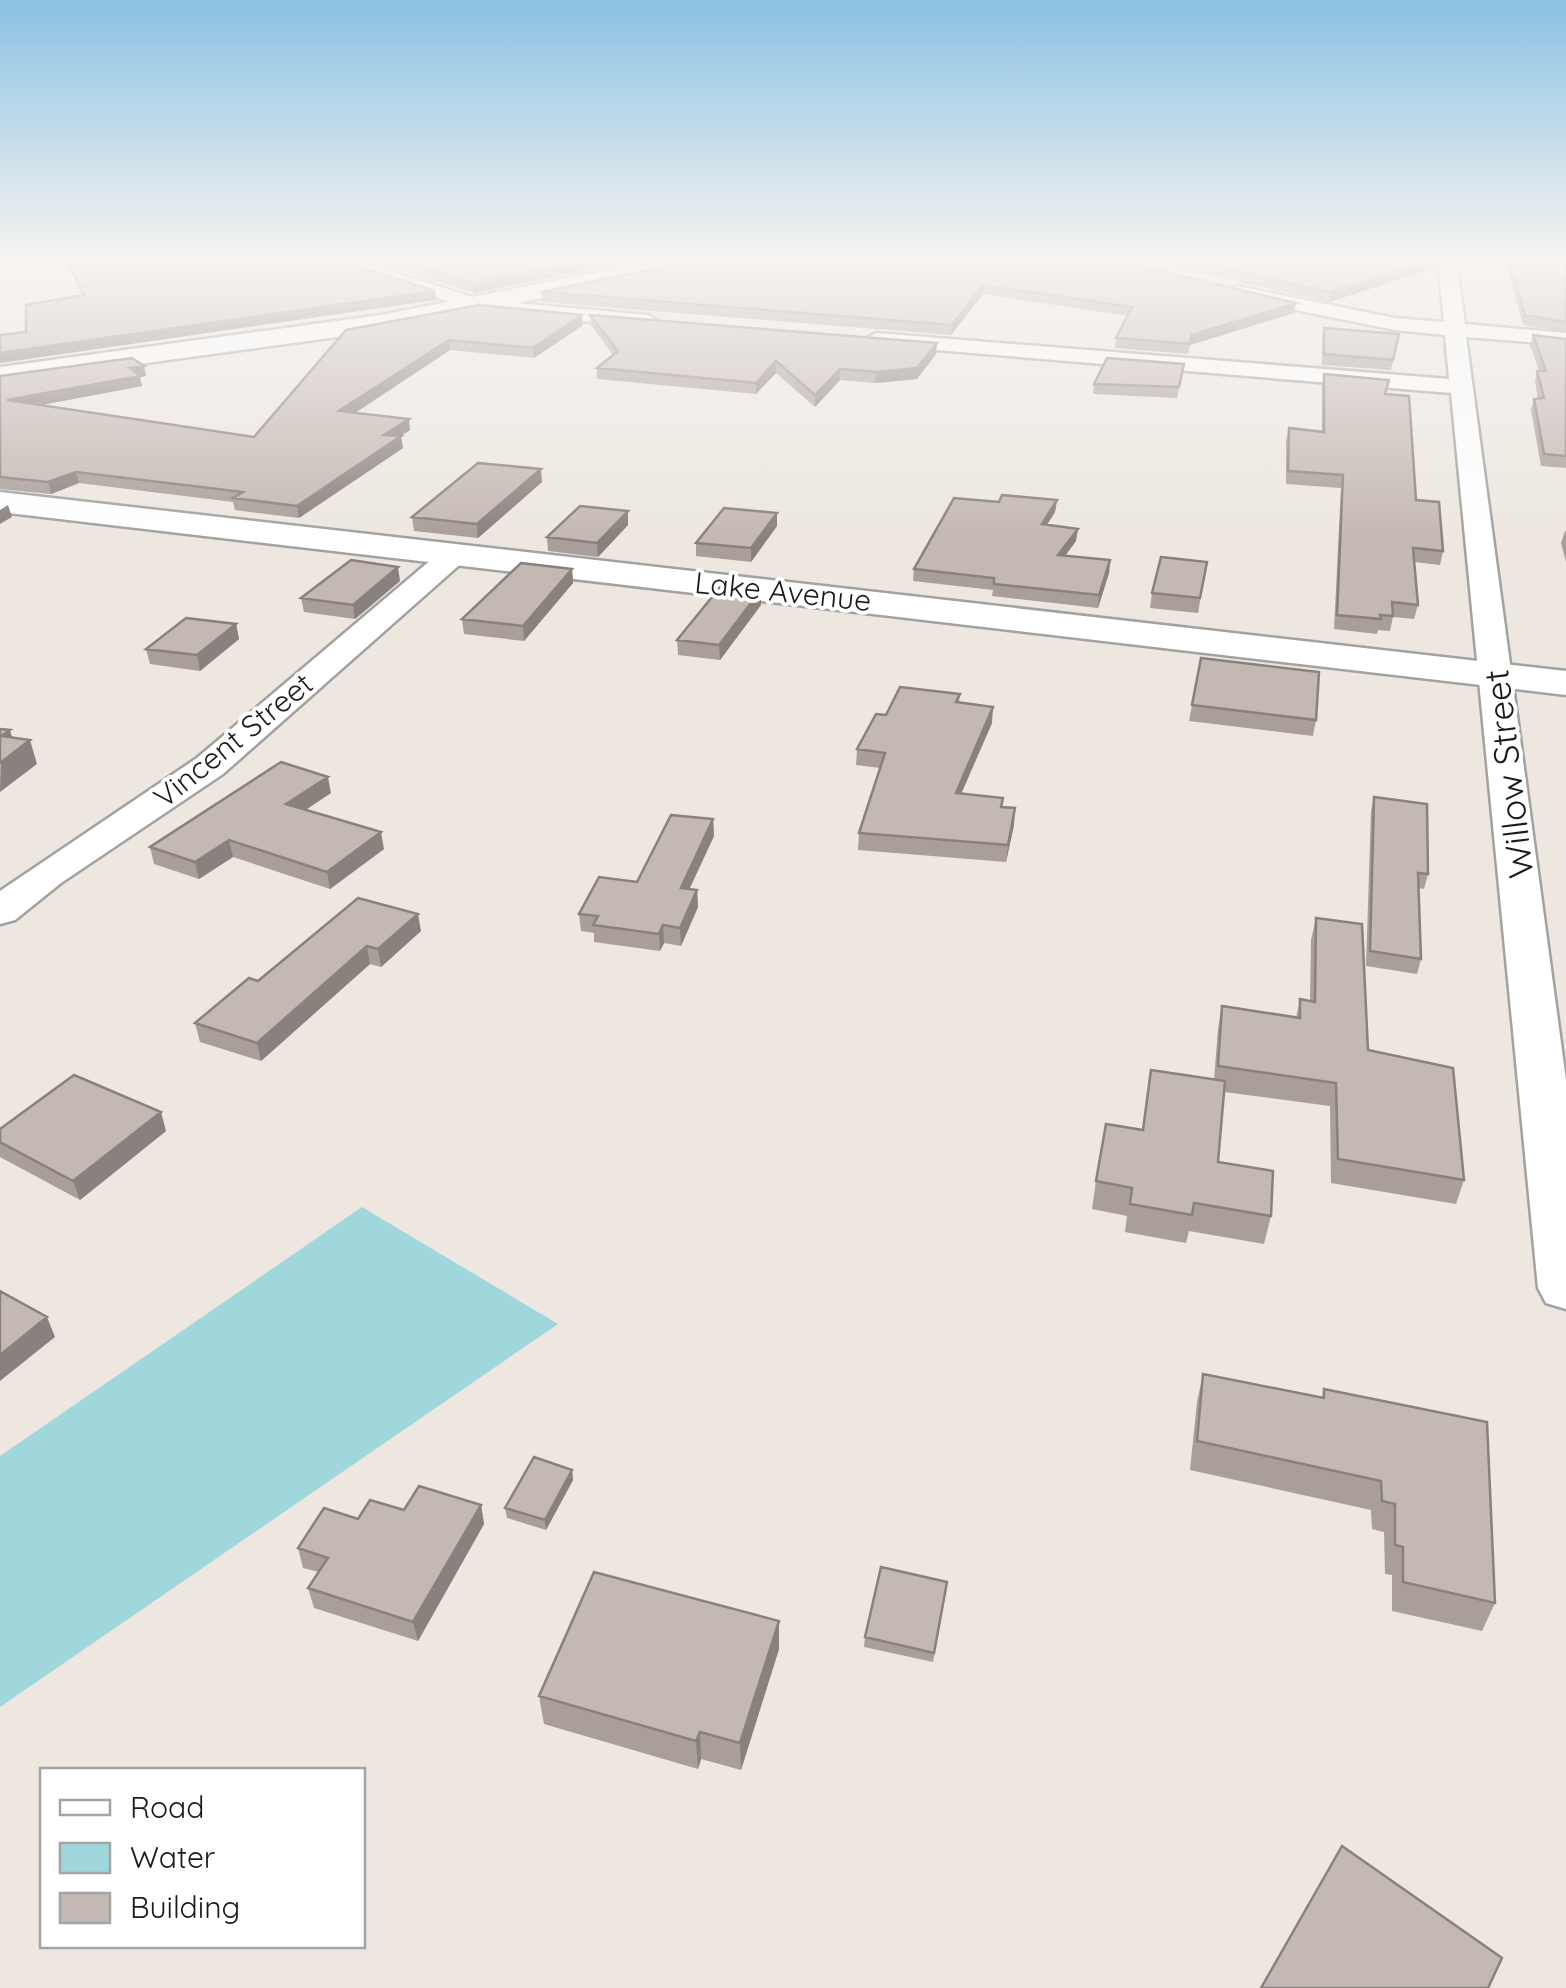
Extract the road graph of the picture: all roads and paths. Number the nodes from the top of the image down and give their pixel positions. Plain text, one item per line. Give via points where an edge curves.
1 (155, 353) edge
2 (1042, 353) edge
3 (1458, 353) edge
4 (0, 375) edge
5 (1462, 387) junction
6 (0, 502) edge
7 (455, 554) junction
8 (1496, 675) junction
9 (1566, 684) edge
10 (0, 910) edge
11 (1566, 1288) edge

1 - 4 street
2 - 5 street
3 - 5 street, Willow Street
5 - 8 street, Willow Street
6 - 7 street, Lake Avenue
7 - 8 street, Lake Avenue
7 - 10 street, Vincent Street via 210,766
8 - 9 street, Lake Avenue
8 - 11 street, Willow Street

